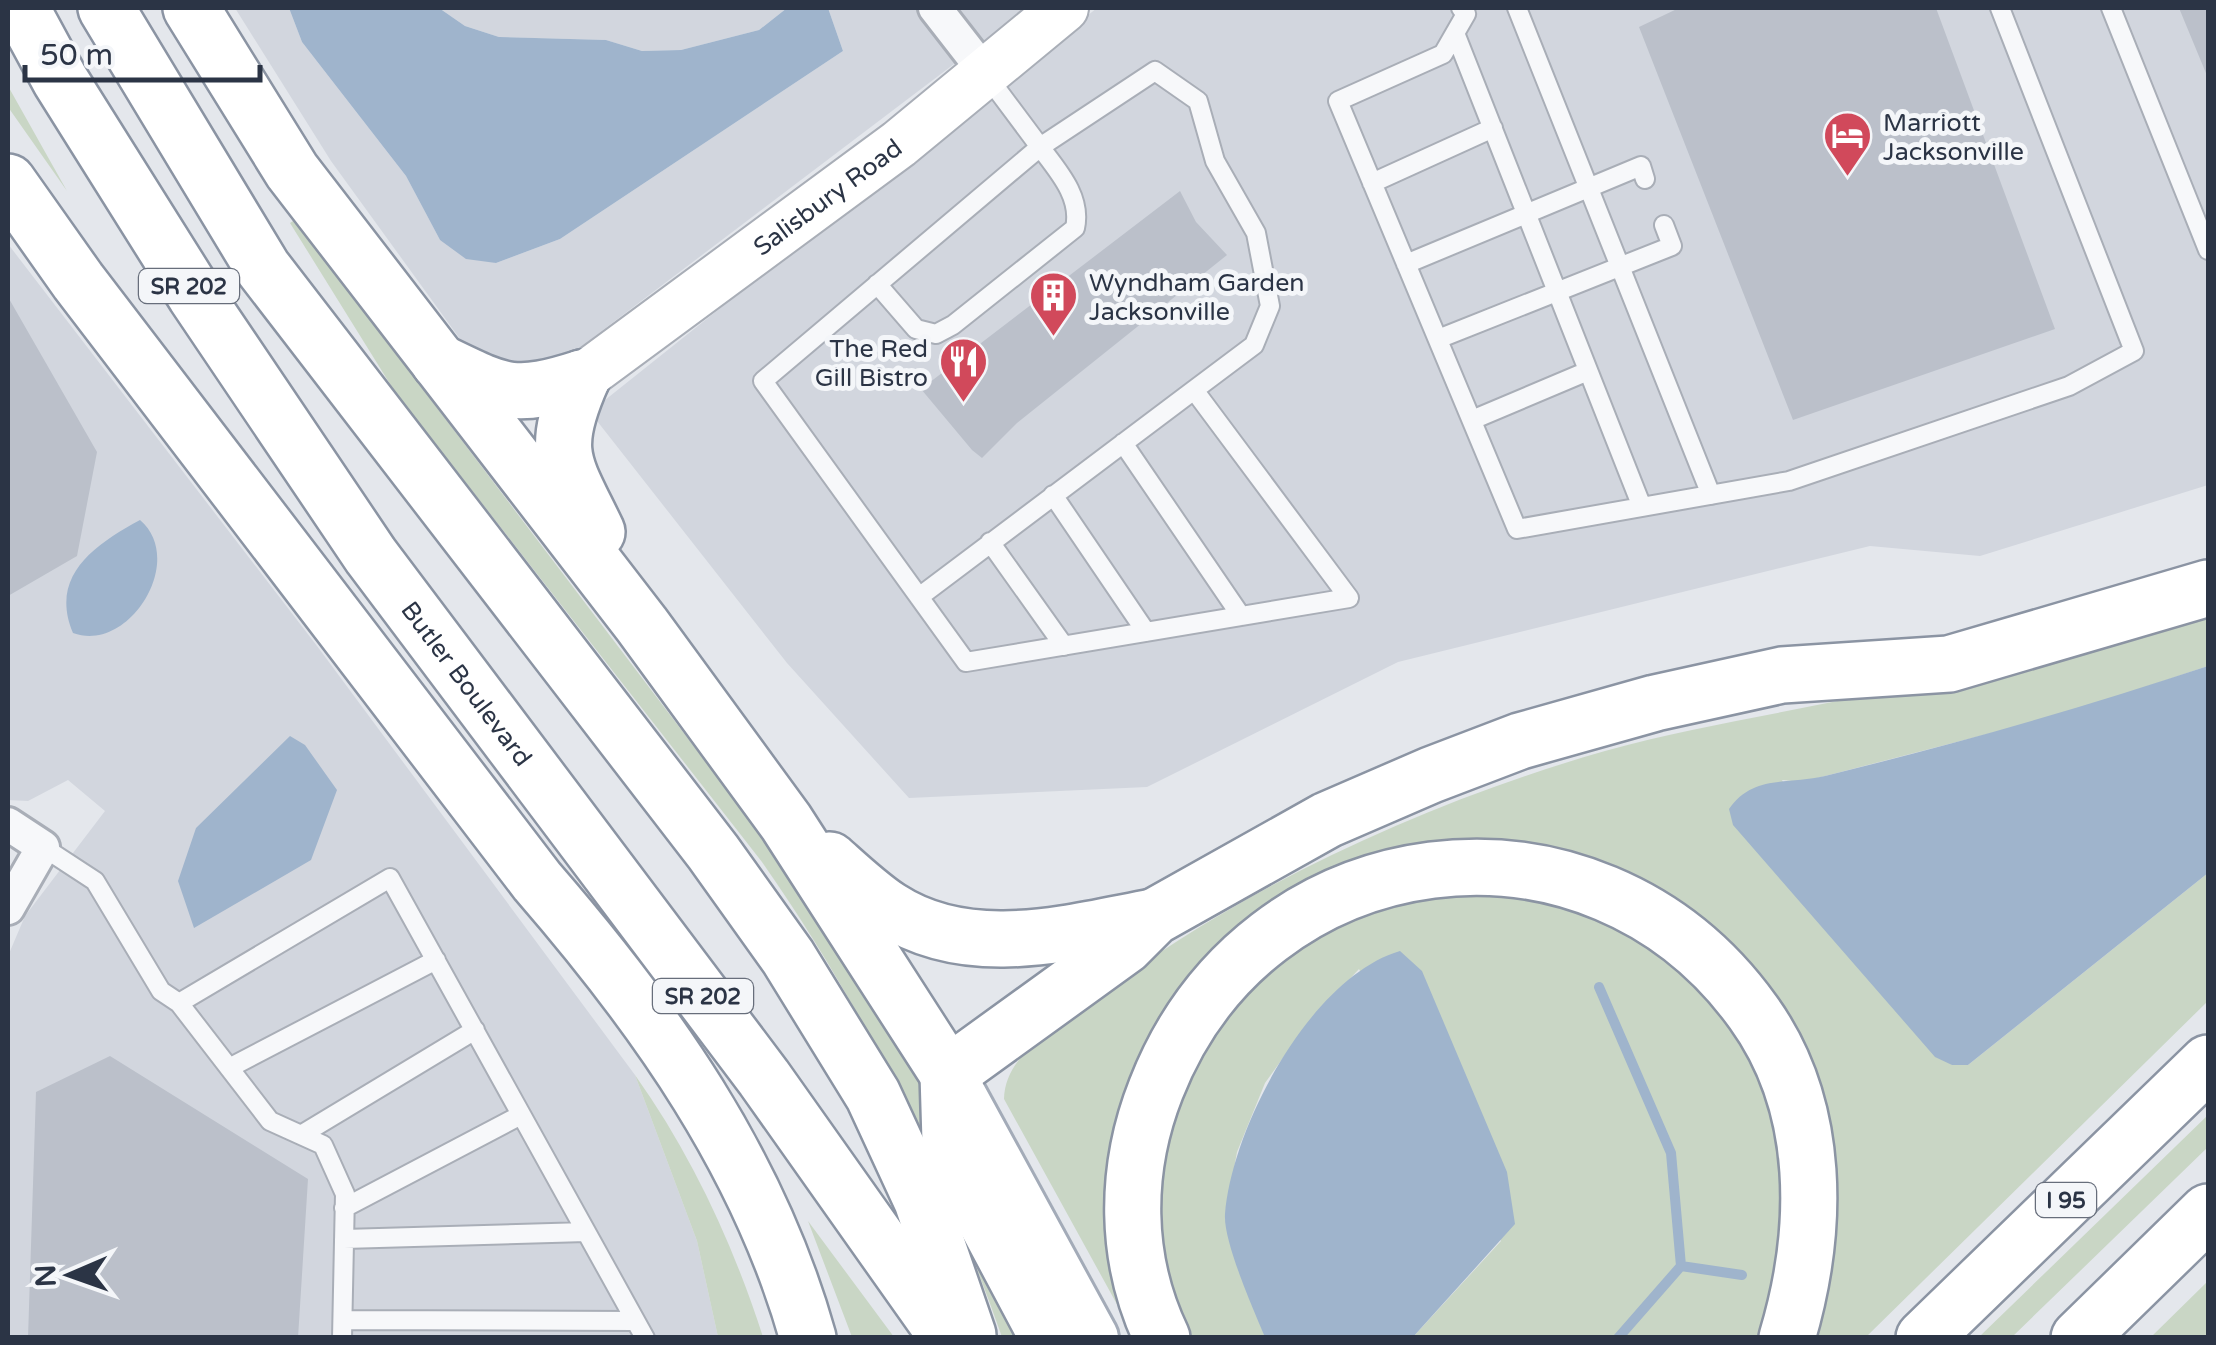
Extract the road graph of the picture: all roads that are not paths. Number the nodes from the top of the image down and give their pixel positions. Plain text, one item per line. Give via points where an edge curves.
1 (21, 8) edge
2 (106, 8) edge
3 (191, 8) edge
4 (935, 8) edge
5 (1064, 8) edge
6 (1518, 8) edge
7 (2000, 8) edge
8 (2110, 8) edge
9 (1469, 10) edge
10 (1455, 33) junction
11 (984, 71) junction
12 (1493, 128) junction
13 (1040, 147) junction
14 (1646, 179) dead end
15 (8, 182) edge
16 (1372, 182) junction
17 (1589, 188) junction
18 (2201, 211) edge
19 (1526, 214) junction
20 (1664, 225) dead end
21 (2208, 250) edge
22 (1406, 264) junction
23 (1621, 267) junction
24 (878, 284) junction
25 (1558, 293) junction
26 (1438, 339) junction
27 (436, 361) junction
28 (1588, 372) junction
29 (582, 378) junction
30 (1194, 390) junction
31 (1472, 420) junction
32 (1123, 443) junction
33 (1053, 495) junction
34 (1711, 495) junction
35 (1642, 508) junction
36 (990, 542) junction
37 (2208, 588) edge
38 (919, 596) junction
39 (1241, 616) junction
40 (642, 625) junction
41 (1146, 632) junction
42 (1064, 646) junction
43 (452, 659) junction
44 (786, 822) junction
45 (8, 824) edge
46 (44, 847) junction
47 (8, 908) edge
48 (1154, 917) junction
49 (436, 960) junction
50 (615, 971) junction
51 (178, 1004) junction
52 (474, 1030) junction
53 (2208, 1063) edge
54 (229, 1068) junction
55 (948, 1074) junction
56 (522, 1115) junction
57 (301, 1135) junction
58 (344, 1208) junction
59 (2208, 1212) edge
60 (586, 1232) junction
61 (344, 1238) junction
62 (343, 1329) edge
63 (640, 1329) edge
64 (808, 1338) edge
65 (948, 1338) edge
66 (969, 1338) edge
67 (1048, 1338) edge
68 (1092, 1338) edge
69 (1162, 1338) edge
70 (1787, 1338) edge
71 (1924, 1338) edge
72 (2079, 1338) edge

1 - 43 highway, Butler Boulevard / SR 202 via 195,295 371,556
2 - 66 highway via 263,268 788,957 874,1095 922,1201
3 - 27 highway via 292,171
4 - 11 street
5 - 11 street, Salisbury Road
6 - 17 lane
7 - 34 lane via 2134,351 2068,386 1789,482
8 - 18 lane
9 - 10 lane
10 - 12 lane
10 - 16 lane via 1443,54 1338,101
11 - 13 lane
11 - 29 street, Salisbury Road via 899,144
12 - 16 lane
12 - 19 lane
13 - 24 lane
13 - 24 lane via 1077,208 1068,234 936,334 916,329
13 - 30 lane via 1155,71 1198,101 1215,161 1256,233 1270,306 1254,346
14 - 17 lane via 1641,166
15 - 50 highway via 537,881
16 - 22 lane
17 - 19 lane
17 - 23 lane
18 - 21 lane
19 - 22 lane
19 - 25 lane
20 - 23 lane via 1672,246
22 - 26 lane
23 - 25 lane
23 - 34 lane
24 - 38 lane via 763,381
25 - 26 lane
25 - 28 lane
26 - 31 lane
27 - 29 highway via 516,394
27 - 40 highway
28 - 31 lane
28 - 35 lane
29 - 40 highway via 562,428 562,450
30 - 32 lane
30 - 39 lane via 1349,598
31 - 35 lane via 1517,529
32 - 33 lane
32 - 39 lane
33 - 36 lane
33 - 41 lane
34 - 35 lane
36 - 38 lane
36 - 42 lane
37 - 48 highway via 1949,664 1782,675 1520,741 1327,820
38 - 42 lane via 966,662
39 - 41 lane
40 - 44 highway
41 - 42 lane
43 - 50 highway
43 - 65 highway, Butler Boulevard / SR 202
44 - 48 highway via 890,910 953,935 1044,938
44 - 55 highway
45 - 46 street
46 - 47 street
46 - 51 lane via 95,881 162,991
48 - 55 highway via 1125,946
49 - 51 lane via 390,878
49 - 52 lane
49 - 54 lane
50 - 64 highway via 724,1137 780,1254
51 - 54 lane
52 - 56 lane
52 - 57 lane
53 - 71 highway, I 95
54 - 57 lane via 270,1121
55 - 67 highway via 950,1141 965,1182
55 - 68 main road
56 - 58 lane
56 - 60 lane
57 - 58 lane via 323,1145 345,1194
58 - 61 lane
59 - 72 highway
60 - 61 lane
60 - 63 lane
61 - 62 lane
62 - 63 lane
69 - 70 highway via 1146,1304 1132,1195 1148,1108 1190,1021 1249,951 1316,904 1397,875 1481,867 1560,880 1620,902 1695,950 1754,1012 1792,1094 1810,1181 1804,1280

